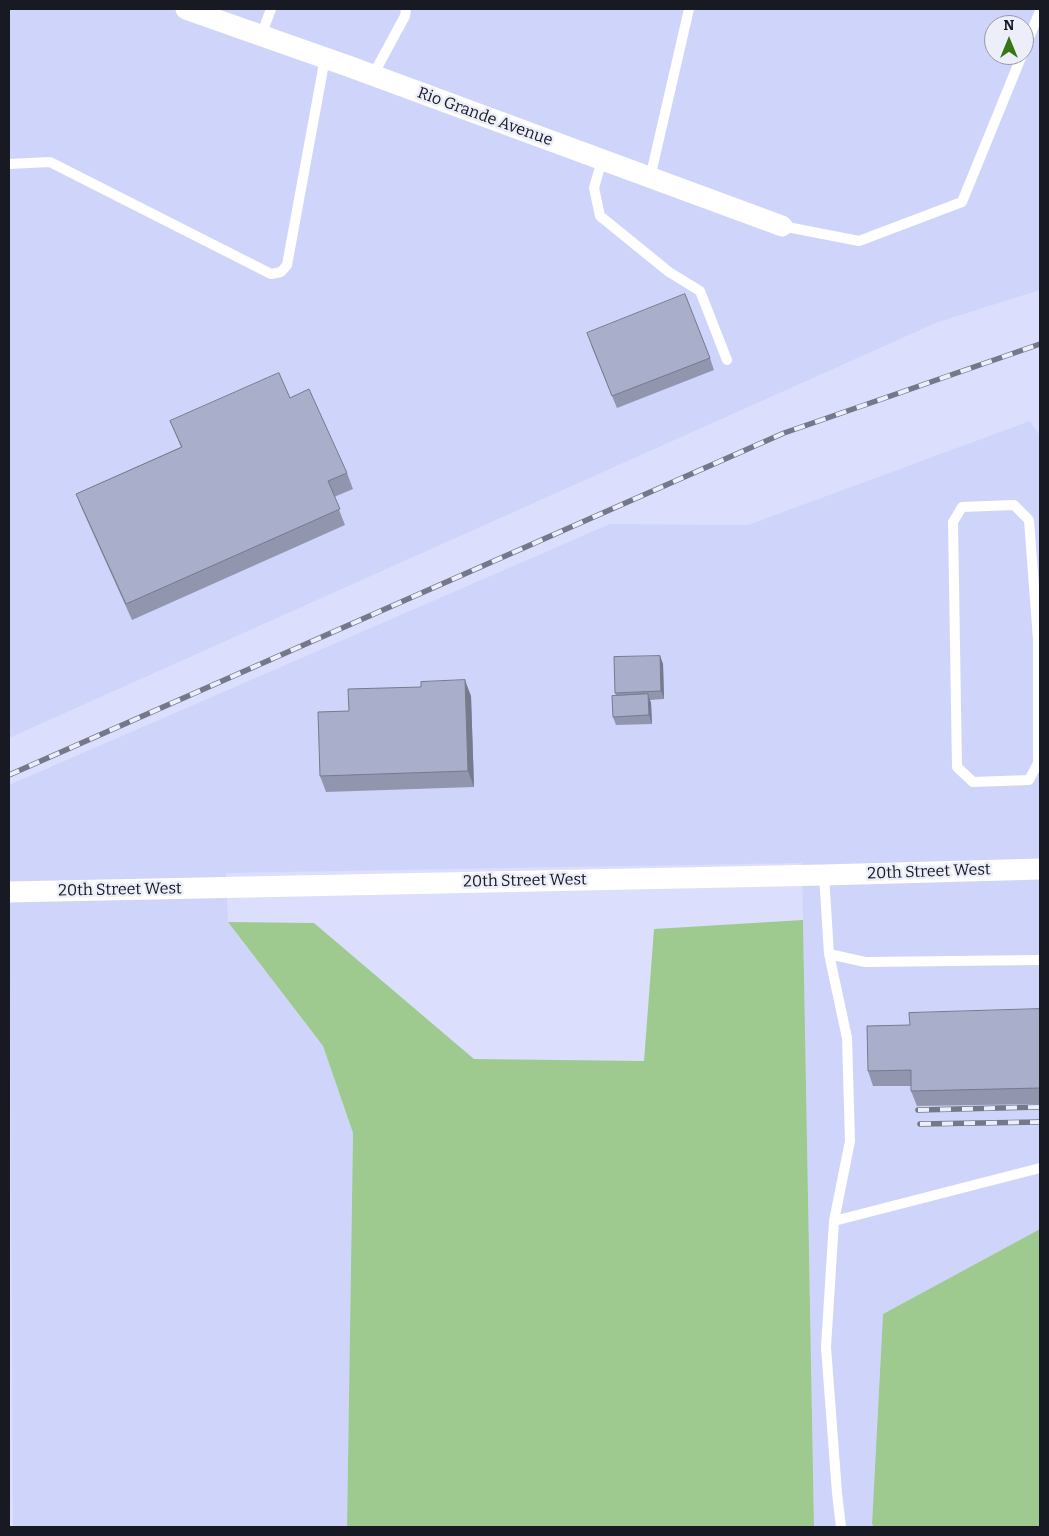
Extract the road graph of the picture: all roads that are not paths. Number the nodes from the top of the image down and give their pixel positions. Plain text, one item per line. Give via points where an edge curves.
1 (186, 9) edge
2 (271, 9) edge
3 (406, 9) edge
4 (690, 9) edge
5 (1040, 11) edge
6 (1034, 26) edge
7 (261, 36) junction
8 (324, 58) junction
9 (1018, 65) edge
10 (373, 75) junction
11 (602, 160) junction
12 (9, 164) edge
13 (650, 178) junction
14 (782, 226) joint
15 (727, 360) dead end
16 (1039, 640) edge
17 (1040, 869) edge
18 (824, 875) junction
19 (9, 892) edge
20 (828, 954) junction
21 (1040, 960) edge
22 (1040, 1168) edge
23 (834, 1221) junction
24 (841, 1527) edge

1 - 7 street, Rio Grande Avenue
2 - 7 lane
3 - 10 lane
4 - 13 lane
5 - 6 lane
7 - 8 street, Rio Grande Avenue
8 - 10 street, Rio Grande Avenue
8 - 12 lane via 287,265 282,272 271,274 50,162
9 - 14 lane via 962,202 859,241
10 - 11 street, Rio Grande Avenue
11 - 13 street, Rio Grande Avenue
11 - 15 lane via 594,188 600,216 669,272 700,291
13 - 14 street, Rio Grande Avenue
16 - 16 lane via 1038,763 1028,780 973,782 957,767 953,522 962,507 1014,505 1028,520
17 - 18 street, 20th Street West
18 - 19 street, 20th Street West
18 - 20 lane
20 - 21 lane via 865,962
20 - 23 lane via 847,1038 850,1141
22 - 23 lane
23 - 24 lane via 826,1347

